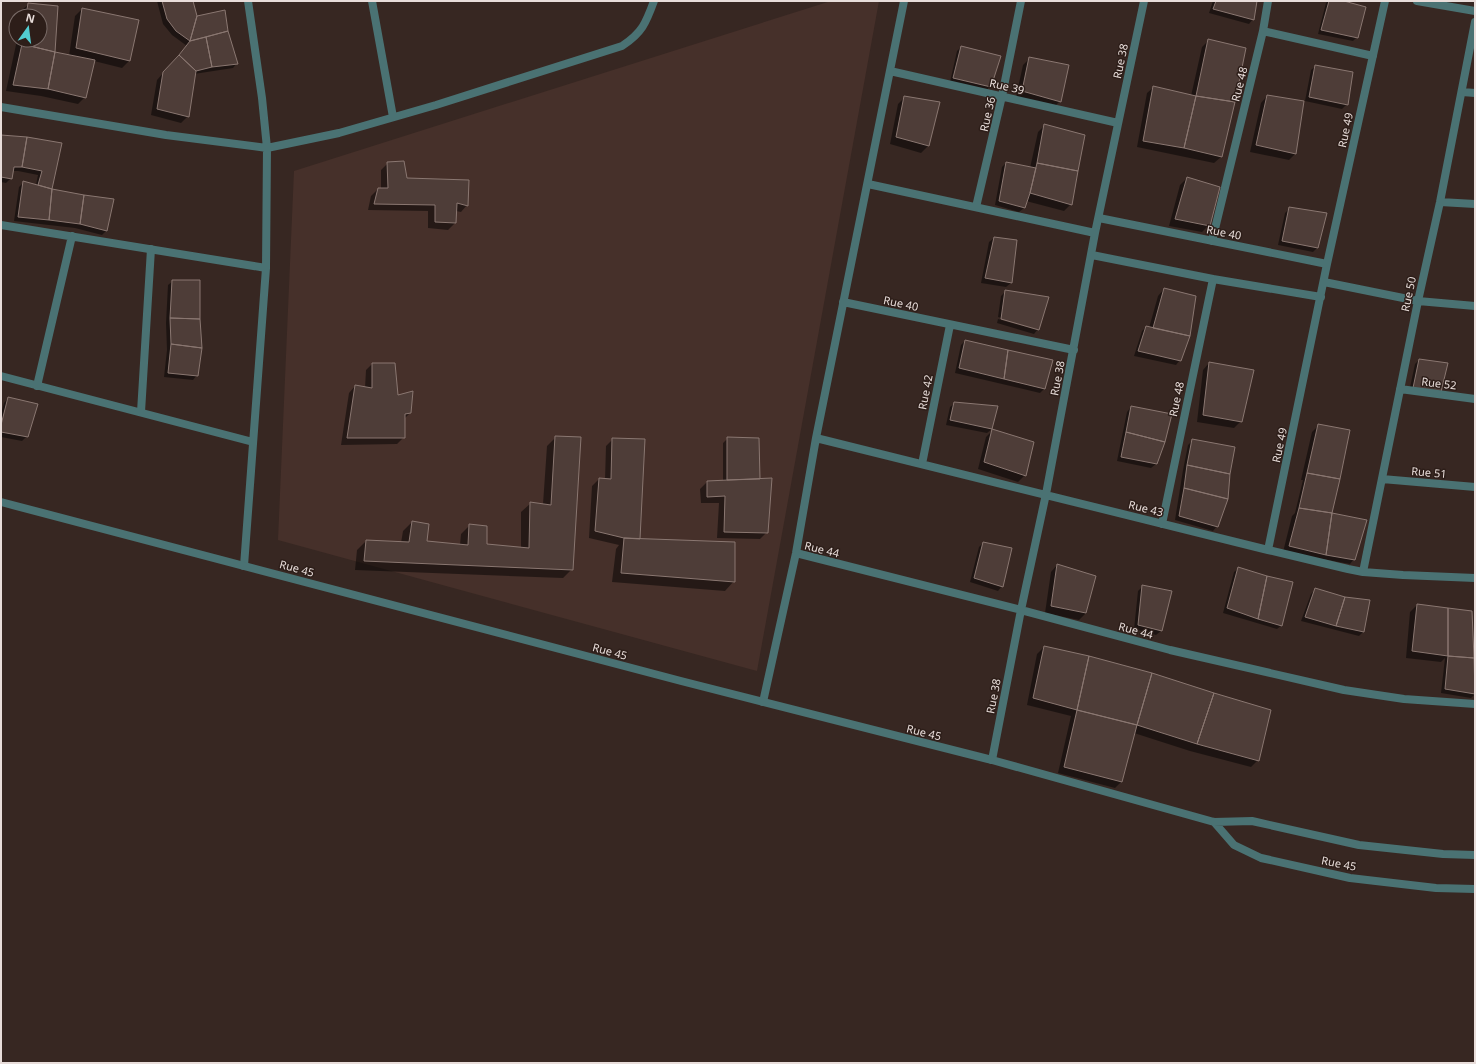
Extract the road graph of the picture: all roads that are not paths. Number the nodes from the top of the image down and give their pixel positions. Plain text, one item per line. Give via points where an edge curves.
1 (248, 1) edge
2 (372, 1) edge
3 (654, 1) edge
4 (904, 1) edge
5 (1021, 1) edge
6 (1144, 1) edge
7 (1268, 1) edge
8 (1384, 1) edge
9 (1417, 1) edge
10 (1475, 11) edge
11 (1475, 22) edge
12 (1263, 31) junction
13 (1372, 56) junction
14 (890, 71) junction
15 (1462, 92) junction
16 (1475, 94) edge
17 (1002, 96) junction
18 (1, 107) edge
19 (393, 117) junction
20 (1118, 123) junction
21 (267, 148) junction
22 (868, 184) junction
23 (1440, 202) junction
24 (1475, 204) edge
25 (976, 207) junction
26 (1099, 218) junction
27 (1, 225) edge
28 (1096, 233) junction
29 (72, 236) junction
30 (1212, 241) junction
31 (151, 249) junction
32 (1092, 255) junction
33 (1327, 264) junction
34 (266, 268) junction
35 (1213, 279) junction
36 (1324, 282) junction
37 (1321, 297) junction
38 (1418, 301) junction
39 (842, 302) junction
40 (1475, 306) edge
41 (950, 325) junction
42 (1074, 350) junction
43 (1, 376) edge
44 (37, 386) junction
45 (1400, 389) junction
46 (1475, 399) edge
47 (141, 412) junction
48 (816, 438) junction
49 (253, 442) junction
50 (922, 464) junction
51 (1382, 478) junction
52 (1475, 487) edge
53 (1046, 494) junction
54 (1, 502) edge
55 (1162, 524) junction
56 (1268, 550) junction
57 (796, 553) junction
58 (244, 566) junction
59 (1363, 572) junction
60 (1475, 578) edge
61 (1021, 610) junction
62 (764, 702) junction
63 (1475, 704) edge
64 (992, 760) junction
65 (1214, 822) junction
66 (1475, 855) edge
67 (1475, 889) edge

1 - 21 street
2 - 19 street
3 - 19 street via 643,26 634,38 622,46
4 - 14 street
5 - 17 street, Rue 36
6 - 20 street, Rue 38
7 - 12 street, Rue 48
8 - 13 street, Rue 49
9 - 10 street
11 - 15 street, Rue 50
12 - 13 street
12 - 30 street, Rue 48
13 - 33 street, Rue 49
14 - 17 street, Rue 39
14 - 22 street
15 - 16 street
15 - 23 street, Rue 50
17 - 20 street, Rue 39
17 - 25 street, Rue 36
18 - 21 street via 166,135
19 - 21 street via 339,133
20 - 26 street, Rue 38
21 - 34 street
22 - 25 street
22 - 39 street
23 - 24 street
23 - 38 street, Rue 50
25 - 28 street
26 - 28 street, Rue 38
26 - 30 street, Rue 40
27 - 29 street
28 - 32 street, Rue 38
29 - 31 street
29 - 44 street
30 - 33 street, Rue 40
31 - 34 street
31 - 47 street
32 - 35 street
32 - 42 street, Rue 38
33 - 36 street
34 - 49 street
35 - 37 street
35 - 55 street, Rue 48
36 - 37 street
36 - 38 street
37 - 56 street, Rue 49
38 - 40 street
38 - 45 street, Rue 50
39 - 41 street, Rue 40
39 - 48 street
41 - 42 street, Rue 40
41 - 50 street, Rue 42
42 - 53 street, Rue 38
43 - 44 street
44 - 47 street
45 - 46 street, Rue 52
45 - 51 street, Rue 50
47 - 49 street
48 - 50 street, Rue 43
48 - 57 street
49 - 58 street
50 - 53 street, Rue 43
51 - 52 street, Rue 51
51 - 59 street, Rue 50
53 - 55 street, Rue 43
53 - 61 street, Rue 38
54 - 58 street, Rue 45
55 - 56 street, Rue 43
56 - 59 street, Rue 43
57 - 61 street, Rue 44
57 - 62 street
58 - 62 street, Rue 45
59 - 60 street, Rue 43
61 - 63 street, Rue 44 via 1170,650 1344,690 1404,699
61 - 64 street, Rue 38
62 - 64 street, Rue 45
64 - 65 street, Rue 45
65 - 66 street, Rue 45 via 1252,821 1359,845
65 - 67 street, Rue 45 via 1234,845 1261,858 1350,878 1436,888

